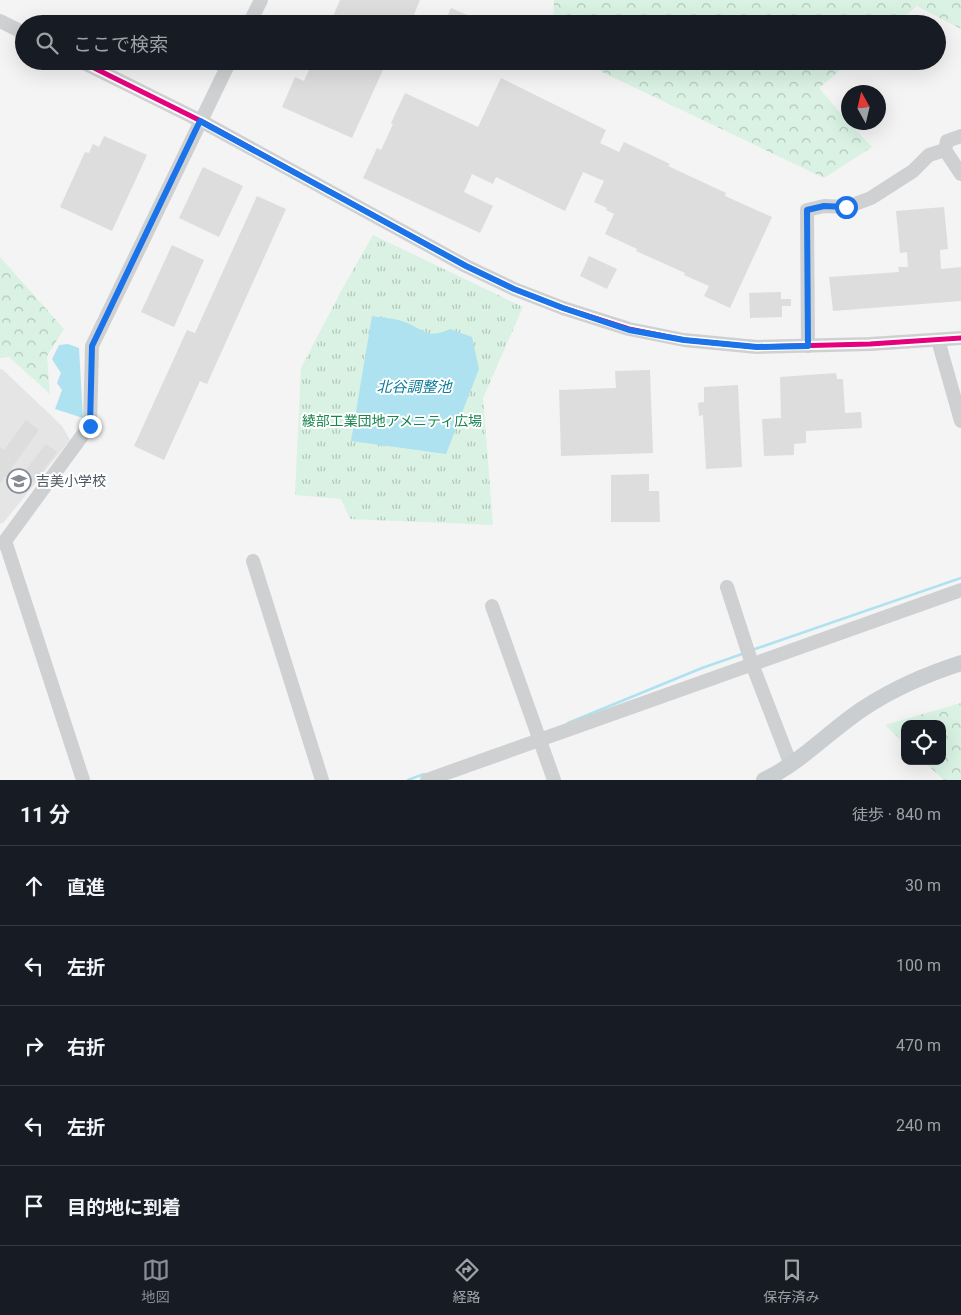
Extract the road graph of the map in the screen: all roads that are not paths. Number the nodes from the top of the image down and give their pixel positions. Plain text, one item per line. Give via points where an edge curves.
1 (261, 0) edge
2 (254, 15) edge
3 (0, 21) edge
4 (15, 28) edge
5 (98, 70) edge
6 (226, 70) edge
7 (200, 121) junction
8 (961, 136) edge
9 (945, 150) junction
10 (961, 174) edge
11 (961, 338) edge
12 (938, 340) junction
13 (808, 346) junction
14 (961, 421) edge
15 (2, 542) edge
16 (254, 561) dead end
17 (727, 587) dead end
18 (961, 590) edge
19 (492, 606) dead end
20 (961, 662) edge
21 (752, 664) junction
22 (540, 741) junction
23 (791, 765) junction
24 (83, 780) edge
25 (322, 780) edge
26 (427, 780) edge
27 (554, 780) edge
28 (764, 780) edge

1 - 2 street
3 - 4 street
5 - 7 street
6 - 7 street
7 - 13 street via 466,266 563,308 629,330 684,340 757,347
7 - 15 street via 92,346 90,426
8 - 9 street via 948,141
9 - 10 street
9 - 13 street via 929,155 912,171 872,198 846,207 824,206 807,210
11 - 12 street
12 - 13 street
12 - 14 street
15 - 24 street
16 - 25 street
17 - 21 street
18 - 21 street
19 - 22 street
20 - 23 main road via 887,694
21 - 22 street
21 - 23 street
22 - 26 street
22 - 27 street
23 - 28 main road

